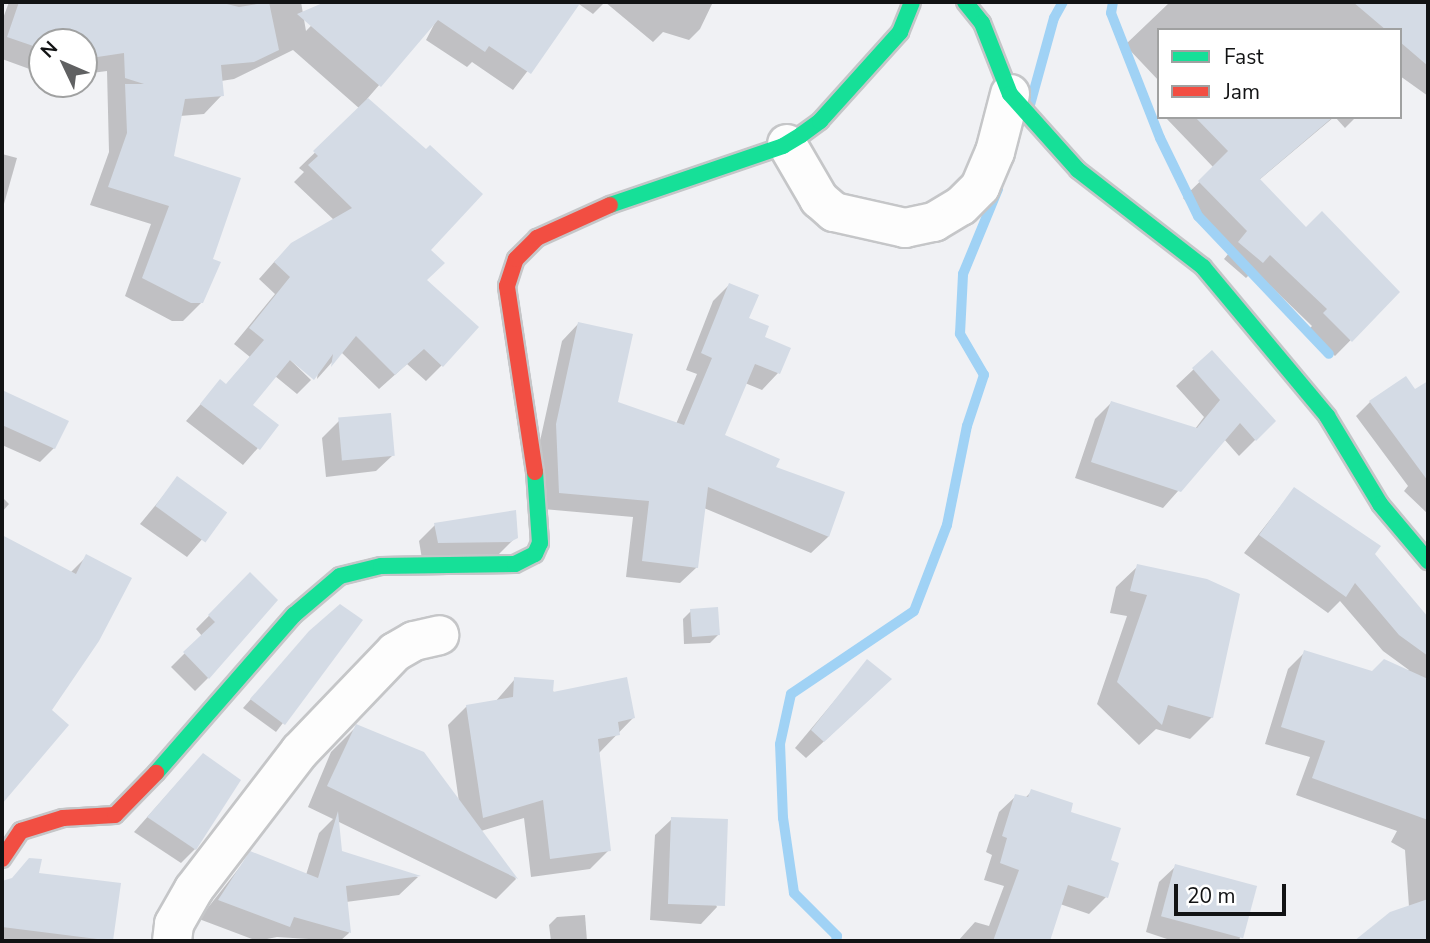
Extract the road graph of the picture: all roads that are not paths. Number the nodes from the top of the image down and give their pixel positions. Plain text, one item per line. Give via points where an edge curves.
1 (912, 2) edge
2 (965, 2) edge
3 (1010, 94) junction
4 (787, 144) junction
5 (1428, 561) edge
6 (439, 635) dead end
7 (2, 859) edge
8 (172, 941) edge

1 - 4 street via 900,32 820,121
2 - 3 street via 982,23
3 - 4 street via 995,152 980,187 961,206 934,222 905,228 834,212 819,200
3 - 5 street via 1078,170 1203,267 1327,416 1380,504
4 - 7 street via 630,196 537,238 513,265 507,286 534,470 540,543 535,554 515,564 381,566 340,576 294,615 129,806 115,815 63,818 21,831
6 - 8 street via 395,652 300,751 194,889 174,924

